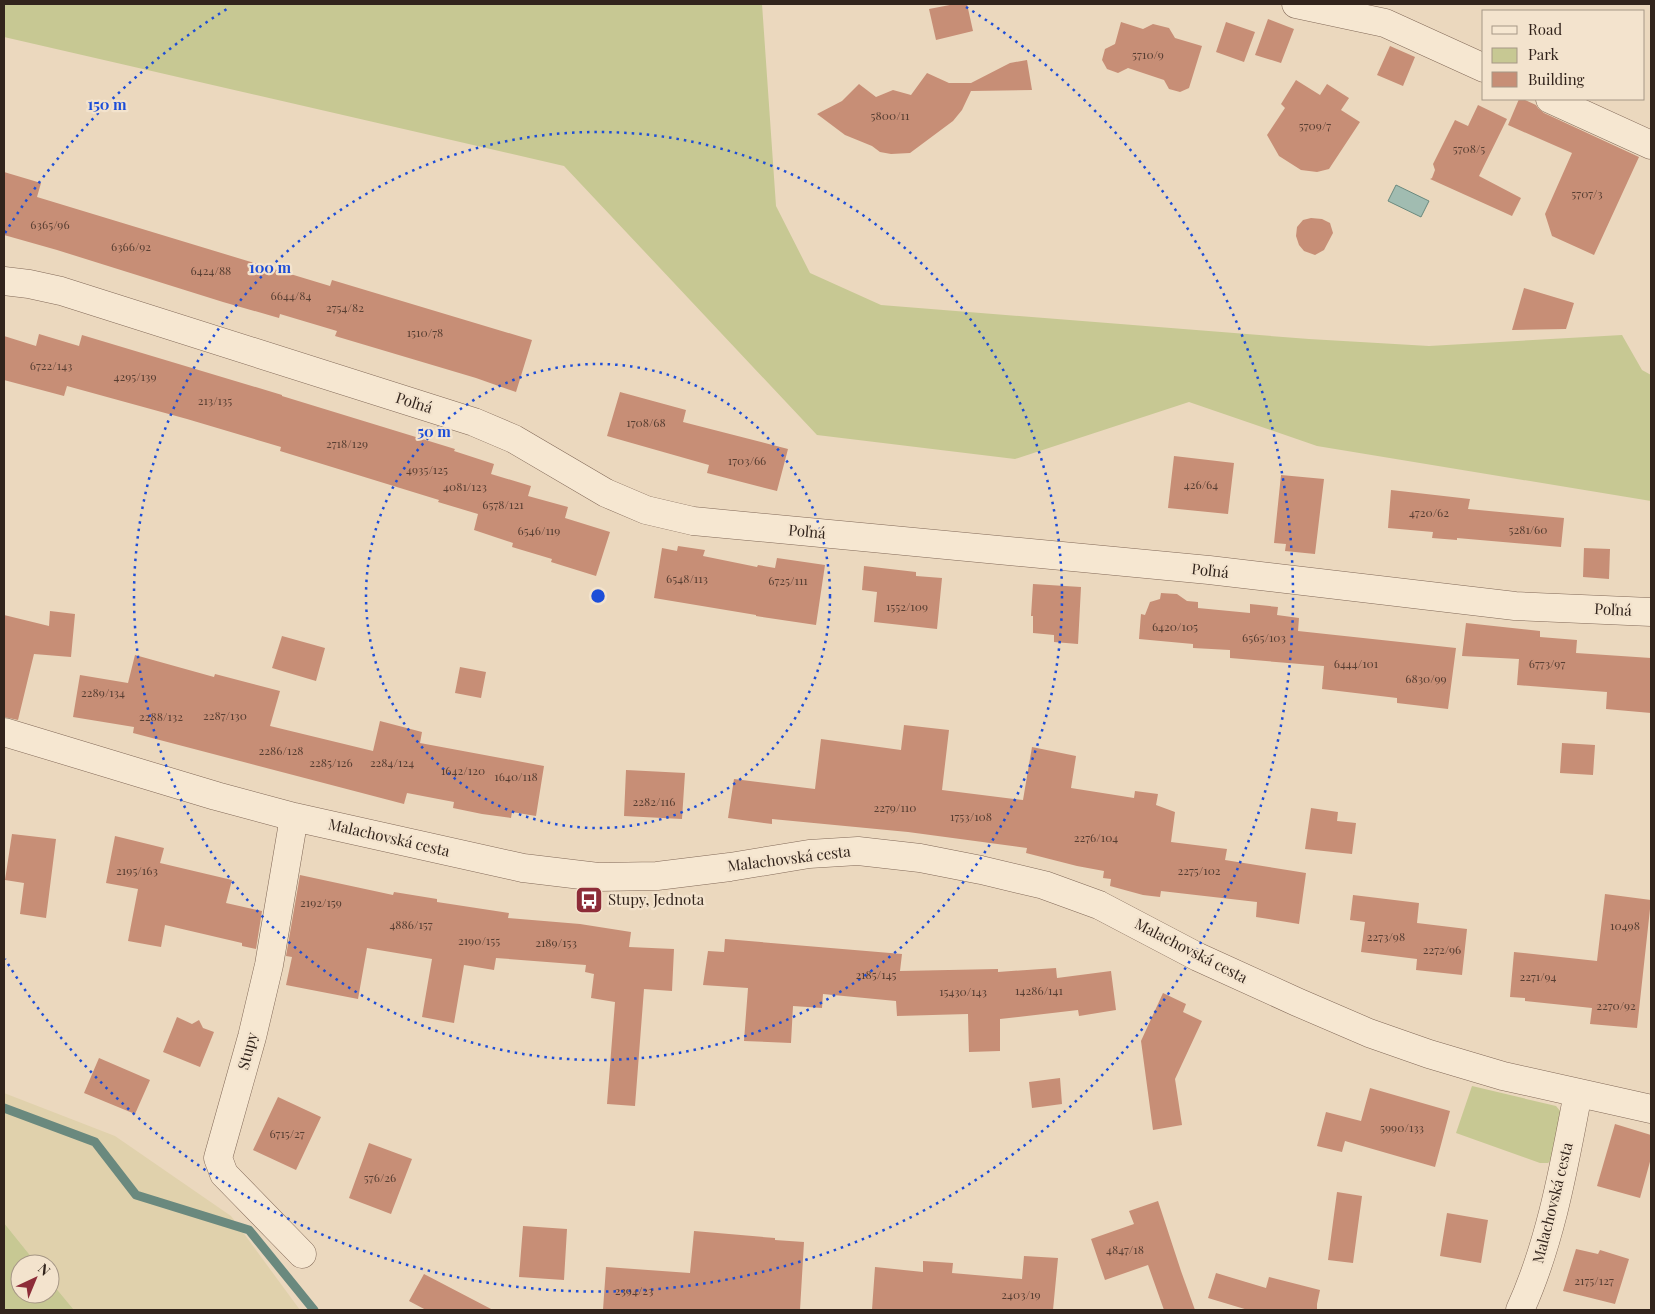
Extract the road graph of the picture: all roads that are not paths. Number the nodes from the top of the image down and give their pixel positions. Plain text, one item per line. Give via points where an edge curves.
1 (1296, 4) edge
2 (1390, 14) edge
3 (1482, 67) edge
4 (1552, 100) edge
5 (1651, 145) edge
6 (4, 281) edge
7 (1651, 612) edge
8 (4, 732) edge
9 (294, 817) junction
10 (1578, 1093) junction
11 (1651, 1109) edge
12 (302, 1254) dead end
13 (1520, 1310) edge

1 - 2 street
2 - 3 street
4 - 5 street
6 - 7 street, Poľná via 61,291 474,422 514,439 606,493 646,510 693,522 1209,570 1515,606
8 - 9 street, Malachovská cesta
9 - 10 street, Malachovská cesta via 523,868 598,877 657,876 809,854 858,851 920,858 981,870 1044,885 1099,905 1198,957 1369,1033 1503,1076
9 - 12 street, Stupy via 269,965 218,1158 224,1174
10 - 11 street, Malachovská cesta
10 - 13 street, Malachovská cesta via 1560,1185 1536,1272

